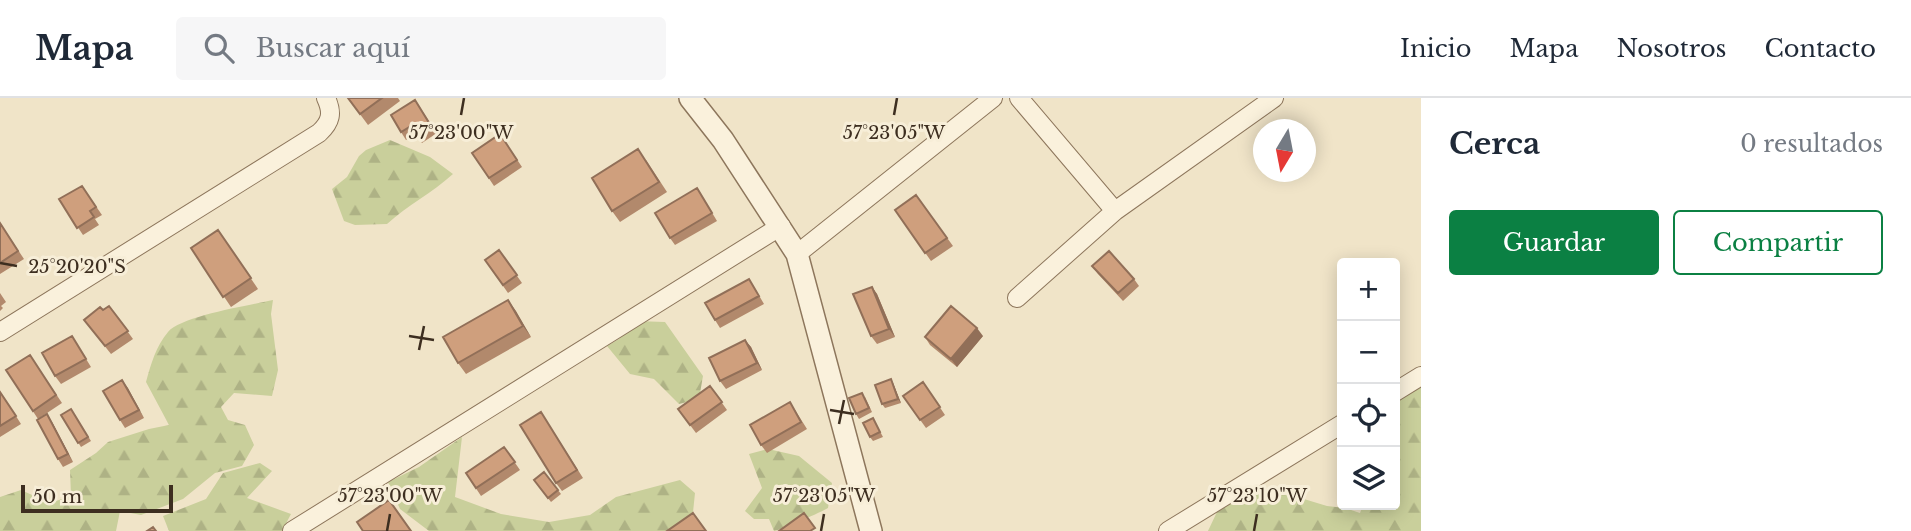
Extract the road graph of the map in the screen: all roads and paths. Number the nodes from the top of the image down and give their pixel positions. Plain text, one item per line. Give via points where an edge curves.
1 (326, 98) edge
2 (690, 98) edge
3 (993, 98) edge
4 (1019, 98) edge
5 (1274, 98) edge
6 (1115, 211) junction
7 (781, 226) junction
8 (797, 254) junction
9 (1017, 298) dead end
10 (0, 332) edge
11 (1421, 376) edge
12 (1400, 389) edge
13 (1337, 427) edge
14 (292, 531) edge
15 (871, 531) edge
16 (1168, 531) edge

1 - 10 street via 331,117 319,133
2 - 7 street
3 - 8 street
4 - 6 street
5 - 6 street
6 - 9 street
7 - 8 street
7 - 14 street
8 - 15 street
11 - 12 street
13 - 16 street

